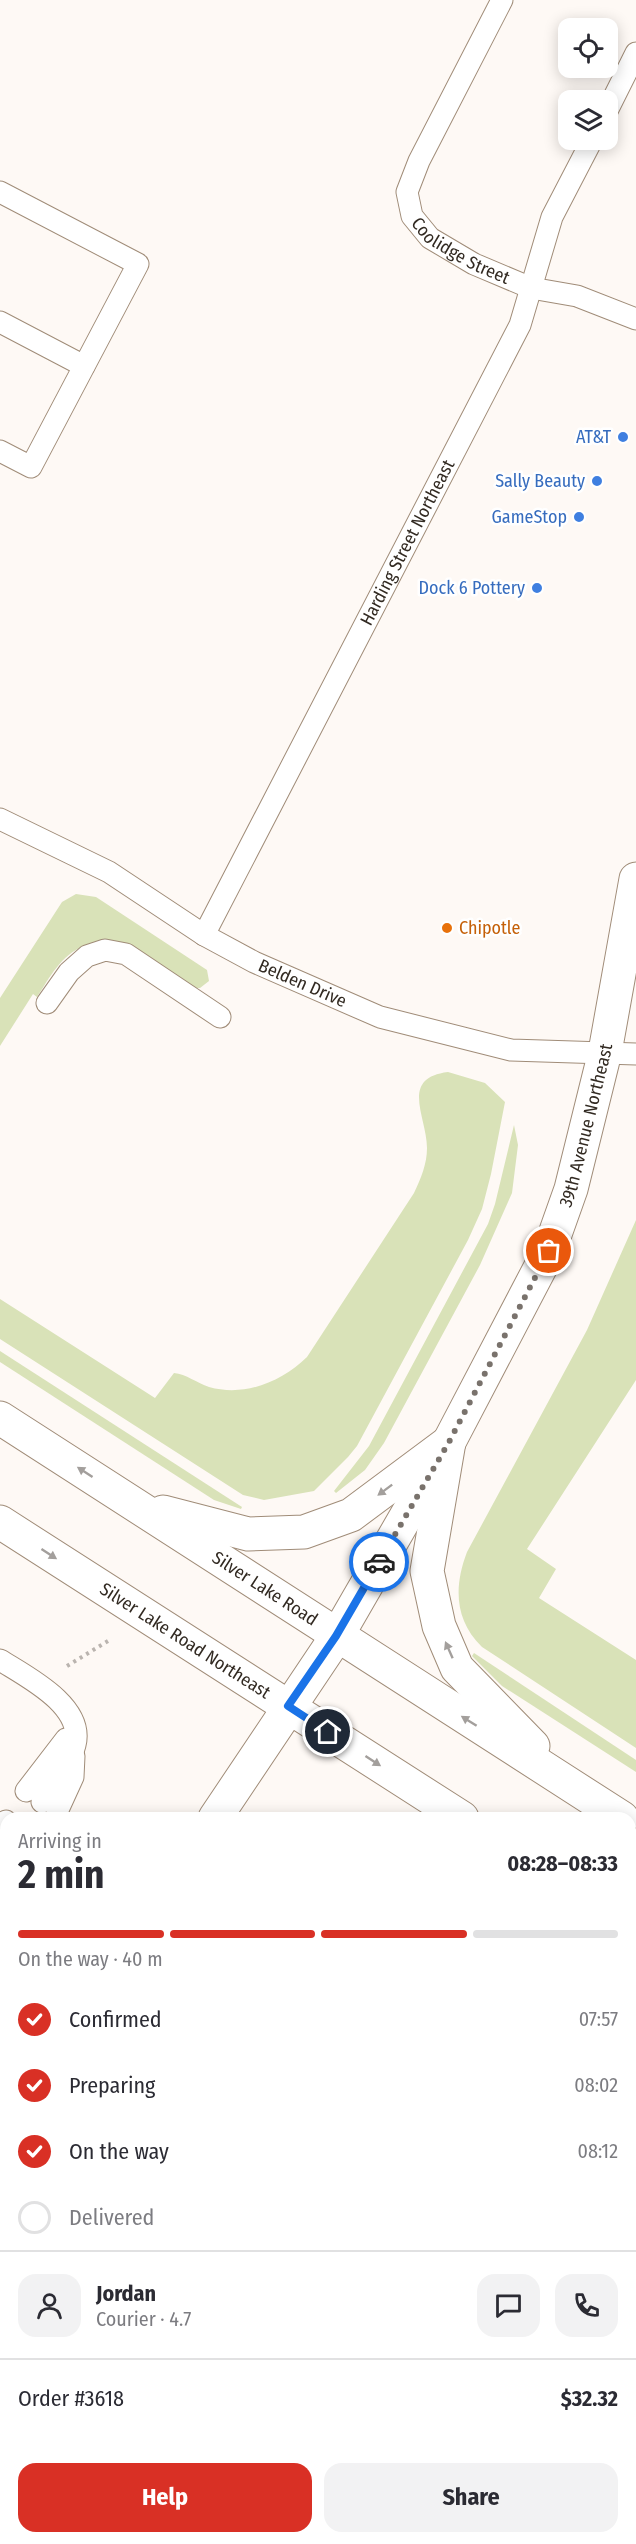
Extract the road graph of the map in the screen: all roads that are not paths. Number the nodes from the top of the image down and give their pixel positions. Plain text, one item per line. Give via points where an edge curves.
1 (502, 0) edge
2 (636, 53) edge
3 (618, 90) edge
4 (587, 150) edge
5 (0, 192) edge
6 (531, 288) junction
7 (636, 319) edge
8 (0, 322) edge
9 (84, 366) junction
10 (0, 451) edge
11 (0, 819) edge
12 (636, 879) edge
13 (204, 936) junction
14 (47, 1004) dead end
15 (220, 1017) dead end
16 (621, 1053) edge
17 (0, 1418) edge
18 (449, 1442) junction
19 (134, 1504) junction
20 (0, 1522) edge
21 (336, 1636) junction
22 (0, 1660) edge
23 (288, 1706) junction
24 (572, 1786) junction
25 (42, 1802) dead end
26 (219, 1812) edge
27 (453, 1812) edge
28 (613, 1812) edge

1 - 6 lane, Coolidge Street via 407,192 412,216 430,238 474,264
2 - 3 lane
4 - 6 lane, Harding Street Northeast via 552,217
5 - 9 lane via 138,264
6 - 7 lane, Coolidge Street via 577,296
6 - 13 lane, Harding Street Northeast via 520,325
8 - 9 lane
9 - 10 lane via 30,466
11 - 13 lane, Belden Drive via 109,872
12 - 16 main road, 39th Avenue Northeast
13 - 16 lane, Belden Drive via 380,1017 511,1050
14 - 15 lane via 69,972 87,956 105,950 126,954
16 - 18 main road, 39th Avenue Northeast via 549,1251
19 -> 17 main road, Silver Lake Road
18 -> 19 main road via 351,1515 304,1532 248,1534
18 - 21 main road, 39th Avenue Northeast
24 -> 18 main road via 457,1668 439,1626 427,1571
19 - 21 main road, Silver Lake Road
20 -> 23 main road, Silver Lake Road Northeast
21 - 23 main road, 39th Avenue Northeast
24 -> 21 main road, Silver Lake Road
22 - 25 lane via 38,1683 70,1712 75,1737
23 - 26 main road, 39th Avenue Northeast
23 -> 27 main road, Silver Lake Road Northeast
24 - 28 main road, Silver Lake Road

